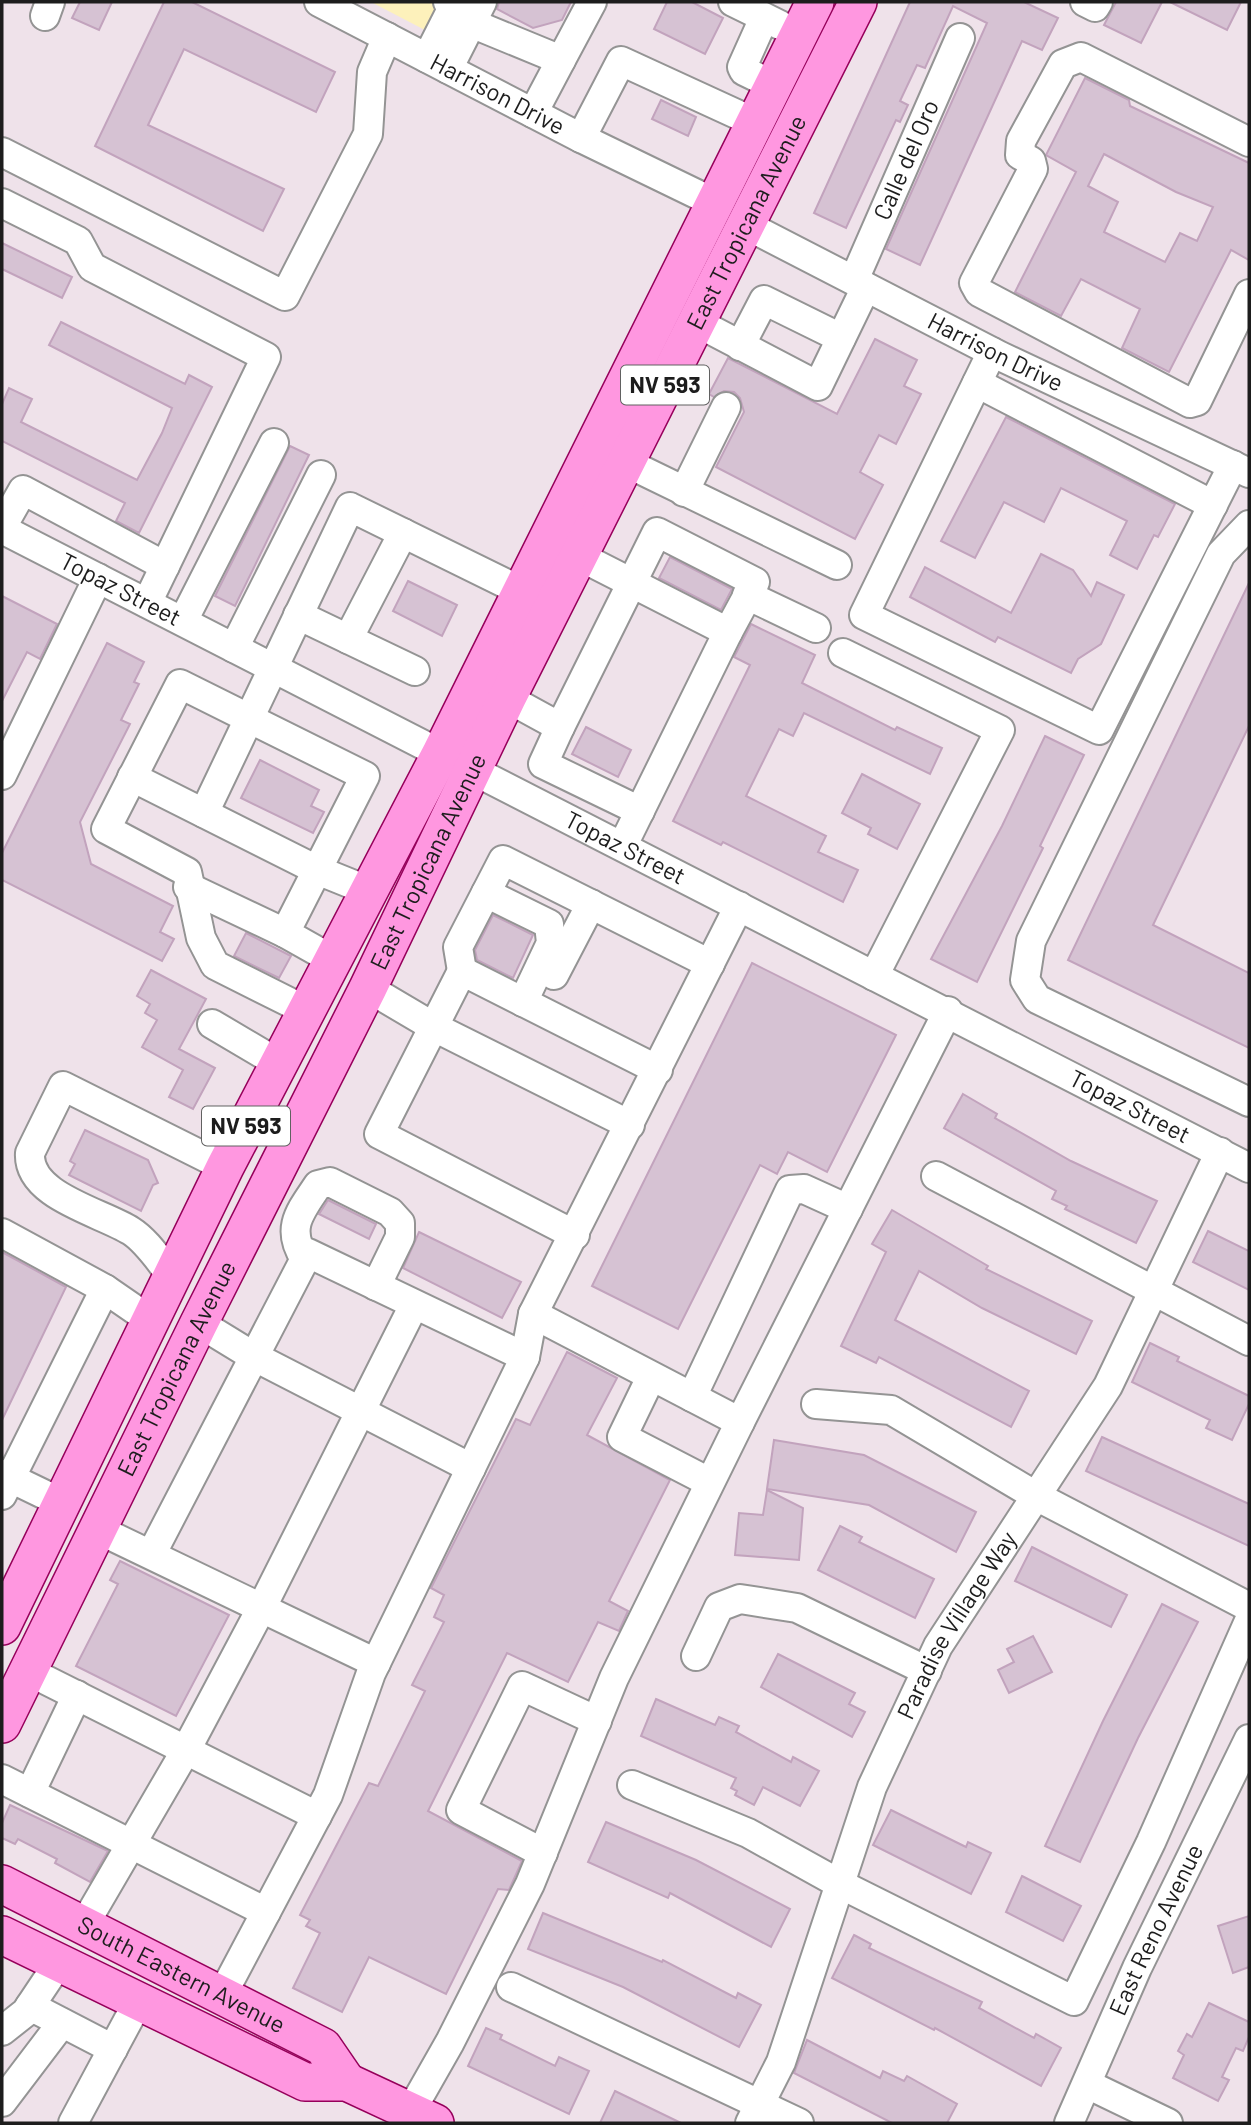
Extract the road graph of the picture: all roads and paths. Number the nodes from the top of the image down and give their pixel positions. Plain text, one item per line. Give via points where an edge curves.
1 (319, 2) edge
2 (448, 2) edge
3 (592, 2) edge
4 (733, 2) edge
5 (815, 2) edge
6 (859, 2) edge
7 (477, 12) edge
8 (764, 18) junction
9 (799, 34) junction
10 (387, 37) junction
11 (960, 38) dead end
12 (561, 60) junction
13 (437, 64) junction
14 (775, 86) junction
15 (533, 113) junction
16 (757, 123) junction
17 (581, 138) junction
18 (1249, 142) edge
19 (2, 152) edge
20 (2, 203) edge
21 (715, 203) junction
22 (746, 225) junction
23 (860, 283) junction
24 (1249, 294) edge
25 (696, 322) junction
26 (841, 338) junction
27 (1078, 343) junction
28 (740, 346) junction
29 (992, 352) junction
30 (977, 383) junction
31 (1057, 383) junction
32 (726, 407) dead end
33 (274, 443) dead end
34 (627, 463) junction
35 (1241, 469) edge
36 (321, 475) dead end
37 (684, 492) junction
38 (1213, 505) junction
39 (1249, 524) edge
40 (2, 528) edge
41 (403, 533) junction
42 (579, 556) junction
43 (837, 565) dead end
44 (165, 566) junction
45 (98, 578) junction
46 (631, 582) junction
47 (521, 591) junction
48 (747, 595) junction
49 (147, 603) junction
50 (298, 615) junction
51 (183, 621) junction
52 (816, 628) dead end
53 (728, 632) junction
54 (348, 639) junction
55 (234, 648) junction
56 (843, 653) dead end
57 (272, 667) junction
58 (415, 671) dead end
59 (507, 698) junction
60 (251, 719) junction
61 (560, 727) junction
62 (441, 753) junction
63 (474, 770) junction
64 (2, 775) edge
65 (132, 777) junction
66 (640, 811) junction
67 (204, 813) junction
68 (623, 845) junction
69 (317, 870) junction
70 (188, 887) junction
71 (369, 891) junction
72 (486, 893) junction
73 (591, 904) junction
74 (739, 906) junction
75 (285, 933) junction
76 (333, 960) junction
77 (710, 964) junction
78 (462, 971) junction
79 (874, 976) junction
80 (368, 988) junction
81 (530, 1005) junction
82 (305, 1010) junction
83 (947, 1011) junction
84 (212, 1024) dead end
85 (434, 1027) junction
86 (278, 1063) junction
87 (658, 1070) junction
88 (1249, 1102) edge
89 (630, 1125) junction
90 (1220, 1153) junction
91 (225, 1167) junction
92 (1249, 1168) edge
93 (936, 1175) dead end
94 (848, 1209) junction
95 (2, 1233) edge
96 (575, 1236) junction
97 (306, 1259) junction
98 (376, 1286) junction
99 (105, 1289) junction
100 (1153, 1290) junction
101 (161, 1297) junction
102 (414, 1305) junction
103 (533, 1314) junction
104 (198, 1323) junction
105 (1249, 1341) edge
106 (253, 1356) junction
107 (525, 1357) junction
108 (651, 1377) junction
109 (692, 1397) junction
110 (816, 1404) dead end
111 (359, 1410) junction
112 (740, 1422) junction
113 (471, 1468) junction
114 (5, 1482) edge
115 (709, 1482) junction
116 (1036, 1496) junction
117 (62, 1503) junction
118 (105, 1515) junction
119 (152, 1553) junction
120 (262, 1607) junction
121 (1249, 1607) edge
122 (1249, 1620) edge
123 (2, 1626) edge
124 (696, 1656) dead end
125 (376, 1663) junction
126 (28, 1671) junction
127 (926, 1671) junction
128 (77, 1695) junction
129 (597, 1721) junction
130 (2, 1724) edge
131 (1249, 1739) edge
132 (186, 1750) junction
133 (2, 1779) edge
134 (632, 1785) dead end
135 (30, 1793) junction
136 (317, 1816) junction
137 (132, 1844) junction
138 (542, 1853) junction
139 (2, 1884) edge
140 (840, 1884) junction
141 (266, 1912) junction
142 (84, 1925) junction
143 (2, 1935) edge
144 (58, 1964) junction
145 (511, 1987) dead end
146 (222, 1995) junction
147 (138, 2002) junction
148 (30, 2006) junction
149 (62, 2023) junction
150 (2, 2031) edge
151 (113, 2049) junction
152 (347, 2082) junction
153 (1087, 2084) junction
154 (2, 2102) edge
155 (755, 2113) edge
156 (416, 2119) edge
157 (73, 2123) edge
158 (799, 2123) edge
159 (1069, 2123) edge
160 (1168, 2123) edge

1 - 10 street, Harrison Drive
2 - 13 street via 454,5
3 - 12 street
4 - 8 street
5 - 9 main road, East Tropicana Avenue / NV 593
6 - 22 main road, East Tropicana Avenue / NV 593
7 - 12 street
7 - 13 street
8 - 9 street
8 - 14 street via 742,67
9 - 14 main road, East Tropicana Avenue / NV 593
9 - 22 main road via 780,116 742,199
10 - 13 street, Harrison Drive
10 - 19 street via 372,72 368,134 285,296
11 - 23 street, Calle del Oro
12 - 15 street
13 - 15 street, Harrison Drive
14 - 16 main road, East Tropicana Avenue / NV 593
15 - 17 street, Harrison Drive
16 - 17 street via 621,61
16 - 21 main road, East Tropicana Avenue / NV 593
17 - 21 street, Harrison Drive
18 - 27 street via 1081,57 1063,64 1018,148 1033,169 974,282 979,292
20 - 44 street via 78,241 92,267 266,358
21 - 25 main road via 725,213 726,223 698,287
21 - 47 main road, East Tropicana Avenue / NV 593
22 - 23 street, Harrison Drive
22 - 25 main road, East Tropicana Avenue / NV 593
23 - 26 street, Calle del Oro
23 - 29 street, Harrison Drive
24 - 27 street via 1194,403
25 - 28 street
25 - 34 main road, East Tropicana Avenue / NV 593
26 - 28 street via 764,300
26 - 28 street, Calle del Oro via 818,386
27 - 31 street
29 - 30 street
29 - 31 street, Harrison Drive
30 - 38 street
30 - 38 street via 864,615 1099,730
31 - 35 street, Harrison Drive
32 - 37 street
33 - 51 street
34 - 37 street
34 - 42 main road, East Tropicana Avenue / NV 593
35 - 38 street
36 - 55 street
37 - 43 street
39 - 88 street via 1221,554 1031,941 1026,980 1037,999
40 - 44 street via 23,491
40 - 45 street, Topaz Street
41 - 47 street
41 - 50 street via 350,507
41 - 54 street
42 - 46 street
42 - 59 main road, East Tropicana Avenue / NV 593
44 - 49 street
45 - 49 street, Topaz Street
45 - 64 street
46 - 48 street via 657,532 755,582
46 - 53 street
46 - 61 street
47 - 62 main road, East Tropicana Avenue / NV 593
48 - 52 street
48 - 53 street
49 - 51 street, Topaz Street
50 - 54 street
50 - 57 street
51 - 55 street, Topaz Street
53 - 66 street
54 - 58 street
55 - 57 street, Topaz Street
56 - 79 street via 1000,730
57 - 60 street
57 - 62 street, Topaz Street
59 - 61 street
59 - 63 main road, East Tropicana Avenue / NV 593
60 - 65 street via 180,684
60 - 67 street
60 - 69 street via 365,776
61 - 66 street via 542,764
62 - 63 street, Topaz Street
62 - 71 main road, East Tropicana Avenue / NV 593
63 - 68 street, Topaz Street
63 - 80 main road, East Tropicana Avenue / NV 593
65 - 67 street
65 - 70 street via 106,829 187,872
66 - 68 street
67 - 69 street
68 - 74 street, Topaz Street
69 - 71 street
69 - 75 street
70 - 75 street
70 - 82 street via 201,938 215,965
71 - 76 main road, East Tropicana Avenue / NV 593
72 - 73 street via 503,860
72 - 78 street via 458,947
72 - 81 street via 549,924 551,943
73 - 77 street
73 - 81 street
74 - 77 street
74 - 79 street, Topaz Street
75 - 76 street
76 - 82 main road, East Tropicana Avenue / NV 593
77 - 87 street
78 - 81 street
78 - 85 street
79 - 83 street, Topaz Street
80 - 85 street
80 - 104 main road, East Tropicana Avenue / NV 593
81 - 87 street
82 - 86 main road, East Tropicana Avenue / NV 593
83 - 90 street, Topaz Street
83 - 94 street
84 - 86 street
85 - 89 street
85 - 96 street via 379,1134
86 - 91 main road, East Tropicana Avenue / NV 593
87 - 89 street
89 - 96 street
90 - 92 street, Topaz Street
90 - 100 street, Paradise Village Way
91 - 101 main road, East Tropicana Avenue / NV 593
91 - 101 street via 63,1086 30,1153 35,1177 51,1191 134,1233
91 - 104 main road via 231,1194 199,1289
93 - 100 street
94 - 109 street via 804,1189 790,1190
94 - 112 street
95 - 99 street
96 - 103 street
97 - 98 street via 309,1253
97 - 98 street via 296,1244 294,1230 318,1185 330,1182 390,1212 400,1223 400,1237
97 - 106 street
98 - 102 street
99 - 101 street
99 - 114 street
100 - 105 street
100 - 116 street, Paradise Village Way via 1108,1385
101 - 117 main road, East Tropicana Avenue / NV 593
101 - 118 main road via 171,1298 176,1306 175,1321 133,1423
102 - 107 street
102 - 111 street
103 - 107 street
103 - 108 street
104 - 106 street
104 - 118 main road, East Tropicana Avenue / NV 593
106 - 111 street
106 - 119 street
107 - 113 street
108 - 109 street
108 - 115 street via 622,1437
109 - 112 street
110 - 116 street via 891,1410
111 - 113 street
111 - 120 street
112 - 115 street
113 - 125 street
114 - 117 street
115 - 129 street
116 - 121 street
116 - 127 street, Paradise Village Way
117 - 123 main road, East Tropicana Avenue / NV 593
118 - 119 street
118 - 126 main road, East Tropicana Avenue / NV 593
119 - 120 street
120 - 125 street
120 - 132 street
122 - 140 street via 1151,1842 1074,2001
124 - 127 street via 719,1607 740,1599 797,1608
125 - 136 street
126 - 128 street
126 - 130 main road, East Tropicana Avenue / NV 593
127 - 140 street, Paradise Village Way via 872,1787
128 - 132 street
128 - 135 street
129 - 138 street
129 - 138 street via 522,1686 461,1810
131 - 153 street, East Reno Avenue via 1137,1968
132 - 136 street
132 - 137 street
133 - 135 street
134 - 140 street via 748,1833
135 - 137 street
136 - 141 street
137 - 141 street
137 - 142 street
138 - 156 street
139 - 142 main road, South Eastern Avenue
140 - 155 street, Paradise Village Way via 781,2062
141 - 146 street
142 - 146 main road, South Eastern Avenue
143 - 144 main road, South Eastern Avenue
144 - 147 main road, South Eastern Avenue
144 - 148 street
145 - 155 street
146 - 152 main road, South Eastern Avenue via 323,2047
147 - 151 street
147 - 152 main road, South Eastern Avenue via 306,2082
148 - 149 street
148 - 150 street
149 - 151 street
149 - 154 street
151 - 157 street
152 - 156 main road, South Eastern Avenue
153 - 159 street, East Reno Avenue
153 - 160 street
155 - 158 street

